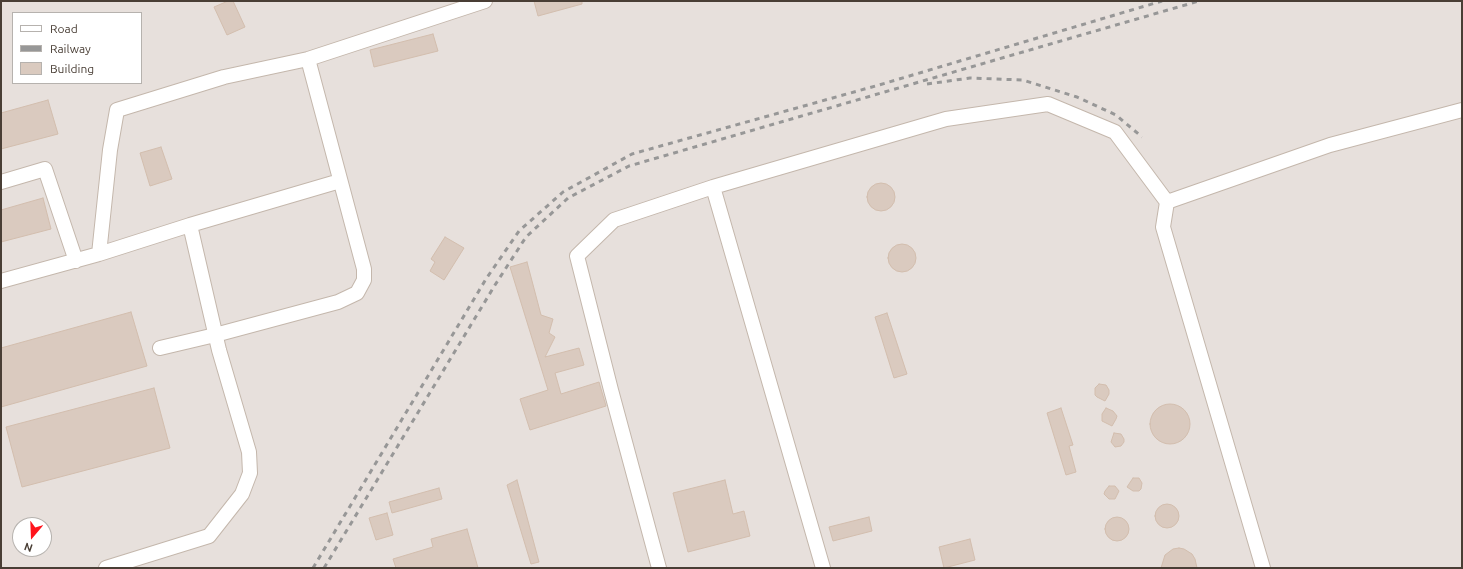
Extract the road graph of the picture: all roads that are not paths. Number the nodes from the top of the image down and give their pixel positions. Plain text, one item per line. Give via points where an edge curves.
1 (485, 1) edge
2 (308, 59) junction
3 (1462, 110) edge
4 (340, 181) junction
5 (1, 182) edge
6 (713, 188) junction
7 (1167, 202) junction
8 (190, 225) junction
9 (99, 254) junction
10 (76, 261) junction
11 (1, 281) edge
12 (215, 335) junction
13 (160, 348) dead end
14 (106, 568) edge
15 (659, 568) edge
16 (823, 568) edge
17 (1263, 568) edge

1 - 2 street
2 - 4 street
2 - 9 street via 224,77 117,110
3 - 7 street via 1330,145
4 - 8 street
4 - 12 street via 364,269 364,280 357,293 338,302
5 - 10 street via 45,169
6 - 7 street via 946,119 1048,104 1115,132
6 - 15 street via 614,220 577,256
6 - 16 street
7 - 17 street via 1163,227
8 - 9 street
8 - 12 street
9 - 10 street
10 - 11 street
12 - 13 street
12 - 14 street via 249,452 250,473 242,494 209,536

